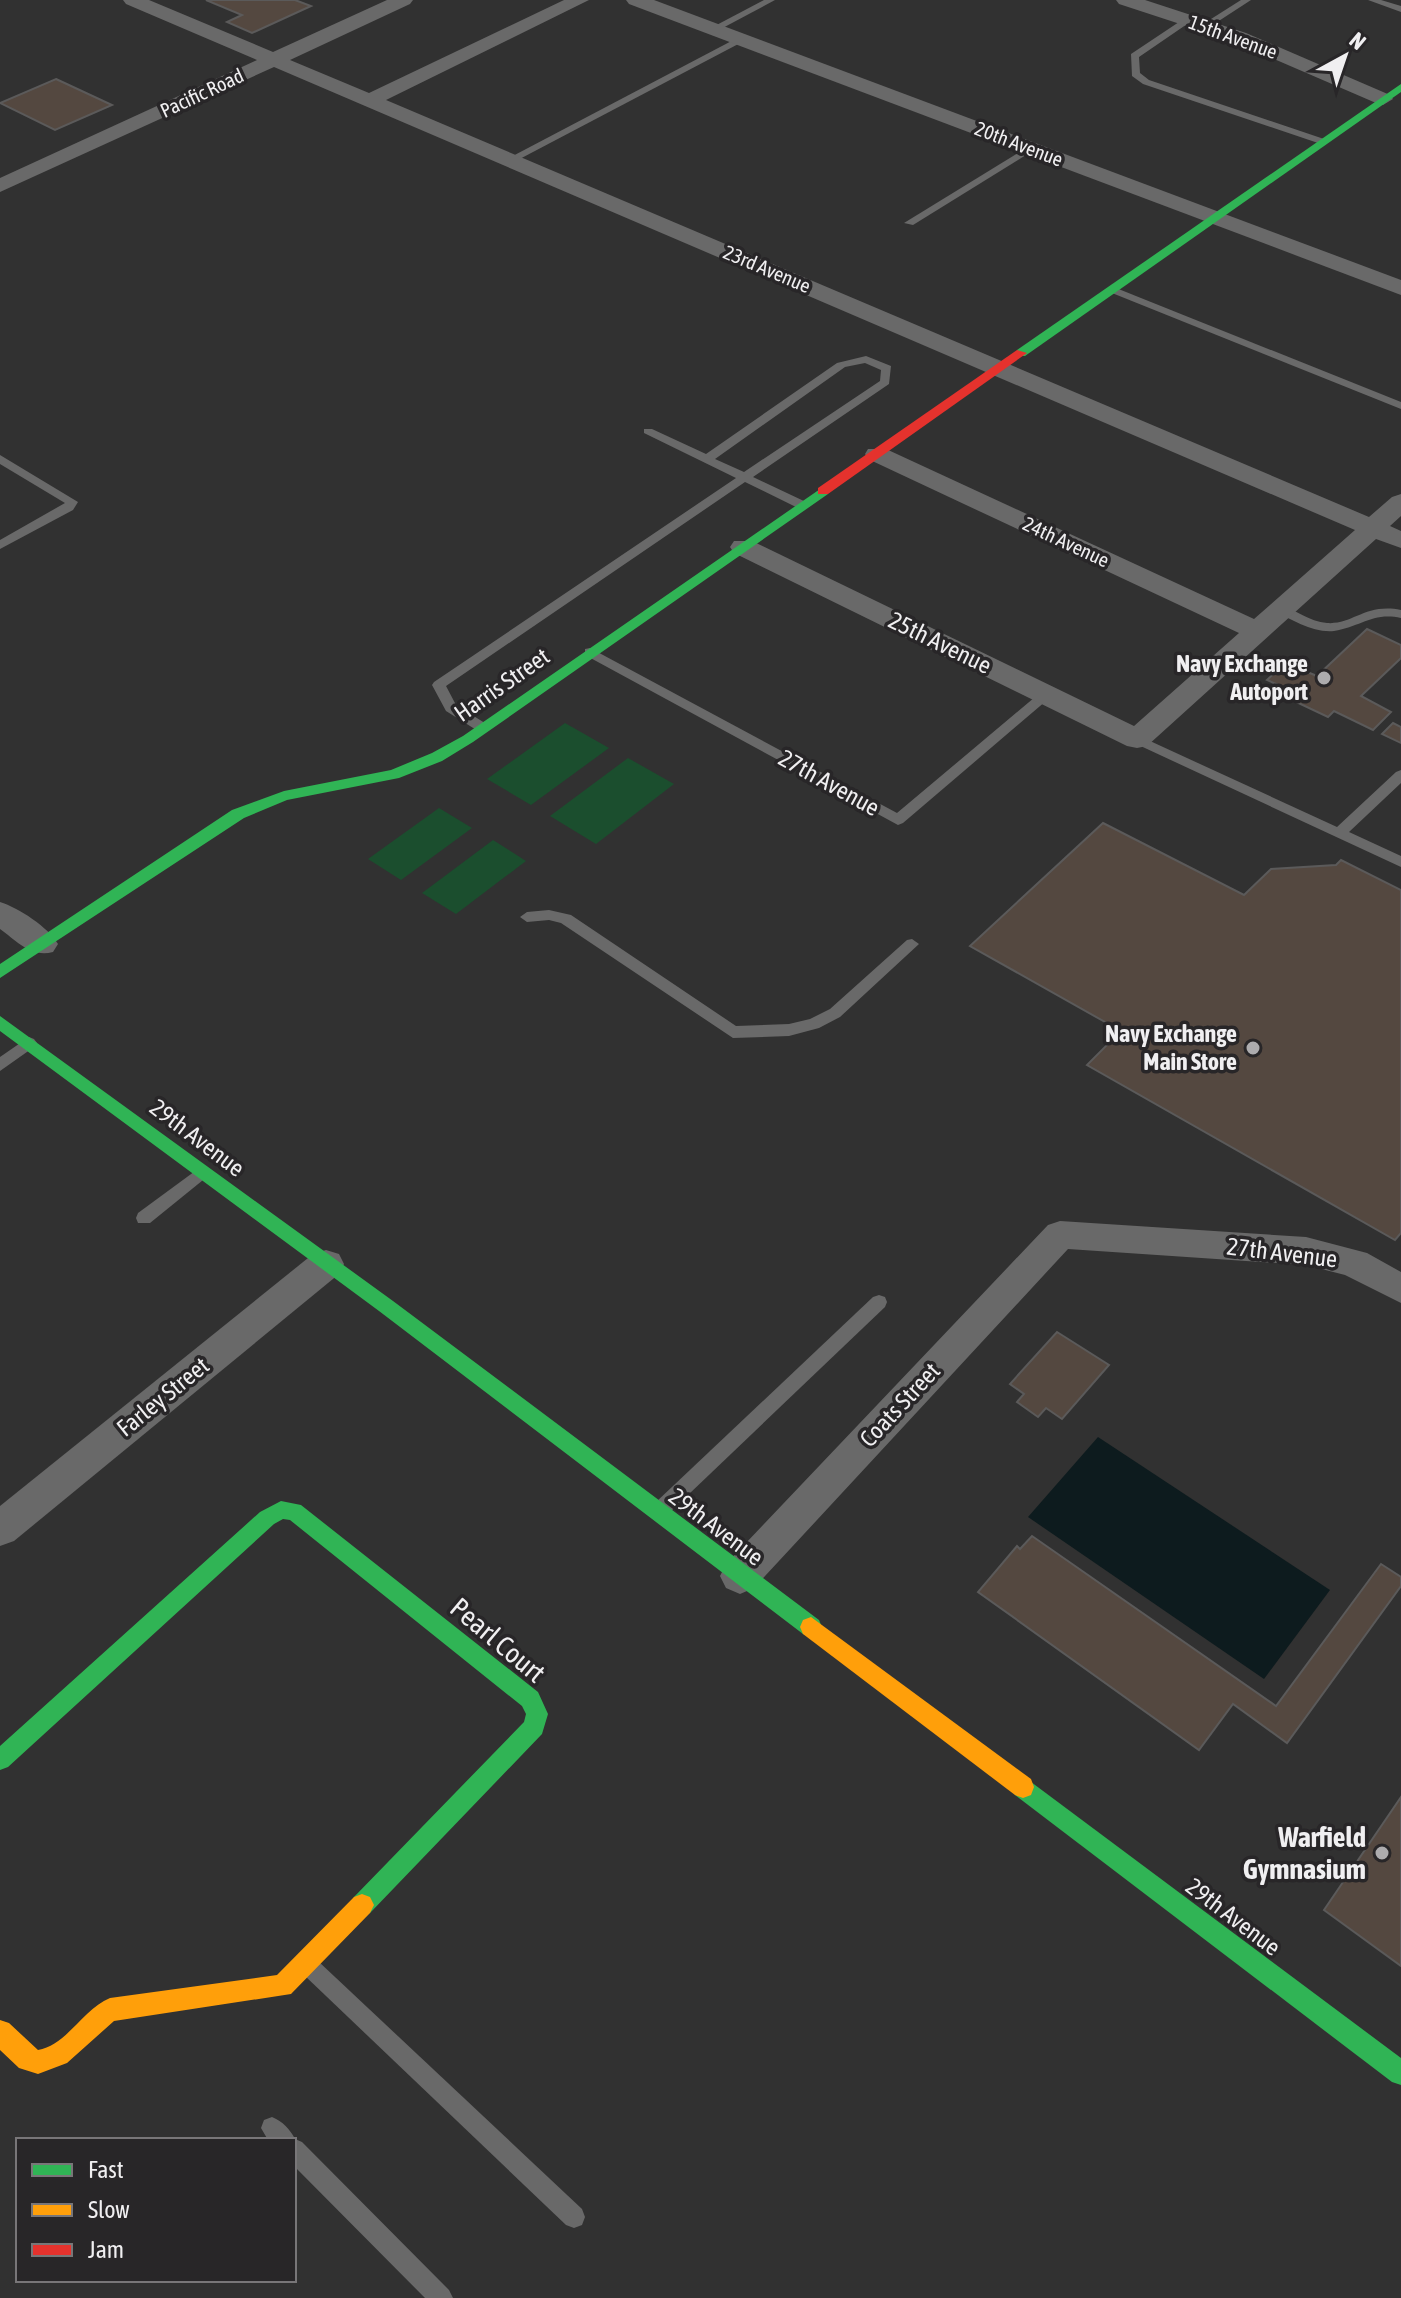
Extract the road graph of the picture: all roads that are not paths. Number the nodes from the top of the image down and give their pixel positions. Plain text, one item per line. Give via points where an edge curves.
1 (133, 0) edge
2 (403, 0) edge
3 (579, 0) edge
4 (636, 0) edge
5 (771, 0) edge
6 (1126, 0) edge
7 (1247, 0) edge
8 (1372, 0) edge
9 (346, 5) dead end
10 (1401, 9) edge
11 (371, 15) junction
12 (1196, 23) junction
13 (714, 29) junction
14 (741, 39) junction
15 (274, 60) junction
16 (1396, 92) edge
17 (369, 101) junction
18 (1321, 141) junction
19 (1031, 148) junction
20 (510, 160) junction
21 (0, 186) edge
22 (1212, 218) junction
23 (909, 223) dead end
24 (1401, 288) edge
25 (1111, 289) junction
26 (998, 367) junction
27 (1401, 406) edge
28 (648, 431) dead end
29 (877, 454) junction
30 (0, 459) edge
31 (707, 459) junction
32 (746, 478) junction
33 (1401, 502) edge
34 (802, 505) junction
35 (1372, 527) junction
36 (1401, 540) edge
37 (0, 545) edge
38 (743, 547) junction
39 (1279, 608) junction
40 (1401, 614) edge
41 (1256, 630) junction
42 (590, 652) junction
43 (1046, 695) junction
44 (483, 728) junction
45 (1137, 739) junction
46 (1401, 775) edge
47 (1339, 833) junction
48 (1401, 862) edge
49 (0, 913) edge
50 (527, 917) dead end
51 (42, 944) junction
52 (912, 944) dead end
53 (0, 972) edge
54 (0, 1022) edge
55 (29, 1043) junction
56 (0, 1065) edge
57 (202, 1172) junction
58 (144, 1218) dead end
59 (1060, 1235) joint
60 (326, 1264) junction
61 (1401, 1289) edge
62 (879, 1302) dead end
63 (657, 1513) junction
64 (0, 1529) edge
65 (740, 1576) junction
66 (0, 1760) edge
67 (307, 1964) junction
68 (0, 2032) edge
69 (1401, 2073) edge
70 (296, 2152) edge
71 (574, 2217) dead end
72 (441, 2298) edge

1 - 15 street, 23rd Avenue
2 - 11 street, Pacific Road
3 - 17 street
4 - 13 street, 20th Avenue
5 - 13 lane
6 - 12 street, 15th Avenue
7 - 12 lane
8 - 10 lane
9 - 11 street
11 - 15 street, Pacific Road
12 - 16 street, 15th Avenue
12 - 18 lane via 1134,56 1135,74
13 - 14 street, 20th Avenue
14 - 19 street, 20th Avenue
14 - 20 lane
15 - 17 street, 23rd Avenue
15 - 21 street, Pacific Road
16 - 18 street, Harris Street
17 - 20 street, 23rd Avenue
18 - 22 street, Harris Street
19 - 22 street, 20th Avenue
19 - 23 lane
20 - 26 street, 23rd Avenue
22 - 24 street, 20th Avenue
22 - 25 street, Harris Street
25 - 26 street, Harris Street
25 - 27 lane
26 - 29 street, Harris Street
26 - 35 street, 23rd Avenue
28 - 31 lane
29 - 34 street, Harris Street
29 - 41 street, 24th Avenue
30 - 37 lane via 72,502
31 - 32 lane
31 - 32 lane via 841,365 866,359 887,368 885,382
32 - 34 lane
32 - 44 lane via 439,685 451,708
33 - 35 street
34 - 38 street, Harris Street
35 - 36 street, 23rd Avenue
35 - 39 street
38 - 42 street, Harris Street
38 - 43 street, 25th Avenue
39 - 40 lane via 1333,627 1361,614
39 - 41 street
41 - 45 street
42 - 43 lane, 27th Avenue via 898,820
42 - 44 street, Harris Street
43 - 45 street, 25th Avenue
44 - 51 street, Harris Street via 437,757 394,774 260,803
45 - 47 lane
46 - 47 lane
47 - 48 lane
49 - 51 street
50 - 52 lane via 566,919 733,1032 814,1024 835,1013
51 - 53 street, Harris Street
54 - 55 street, 29th Avenue
55 - 56 lane
55 - 57 street, 29th Avenue
57 - 58 lane
57 - 60 street, 29th Avenue
59 - 61 street, 27th Avenue via 1306,1251 1354,1263
59 - 65 street, Coats Street
60 - 63 street, 29th Avenue
60 - 64 street, Farley Street
62 - 63 lane
63 - 65 street, 29th Avenue
65 - 69 street, 29th Avenue
66 - 67 street, Pearl Court via 267,1518 281,1510 294,1511 530,1699 537,1714 534,1727
67 - 68 street, Pearl Court via 283,1986 262,1991 98,2013 63,2053 47,2063 32,2062
67 - 71 lane
70 - 72 lane

